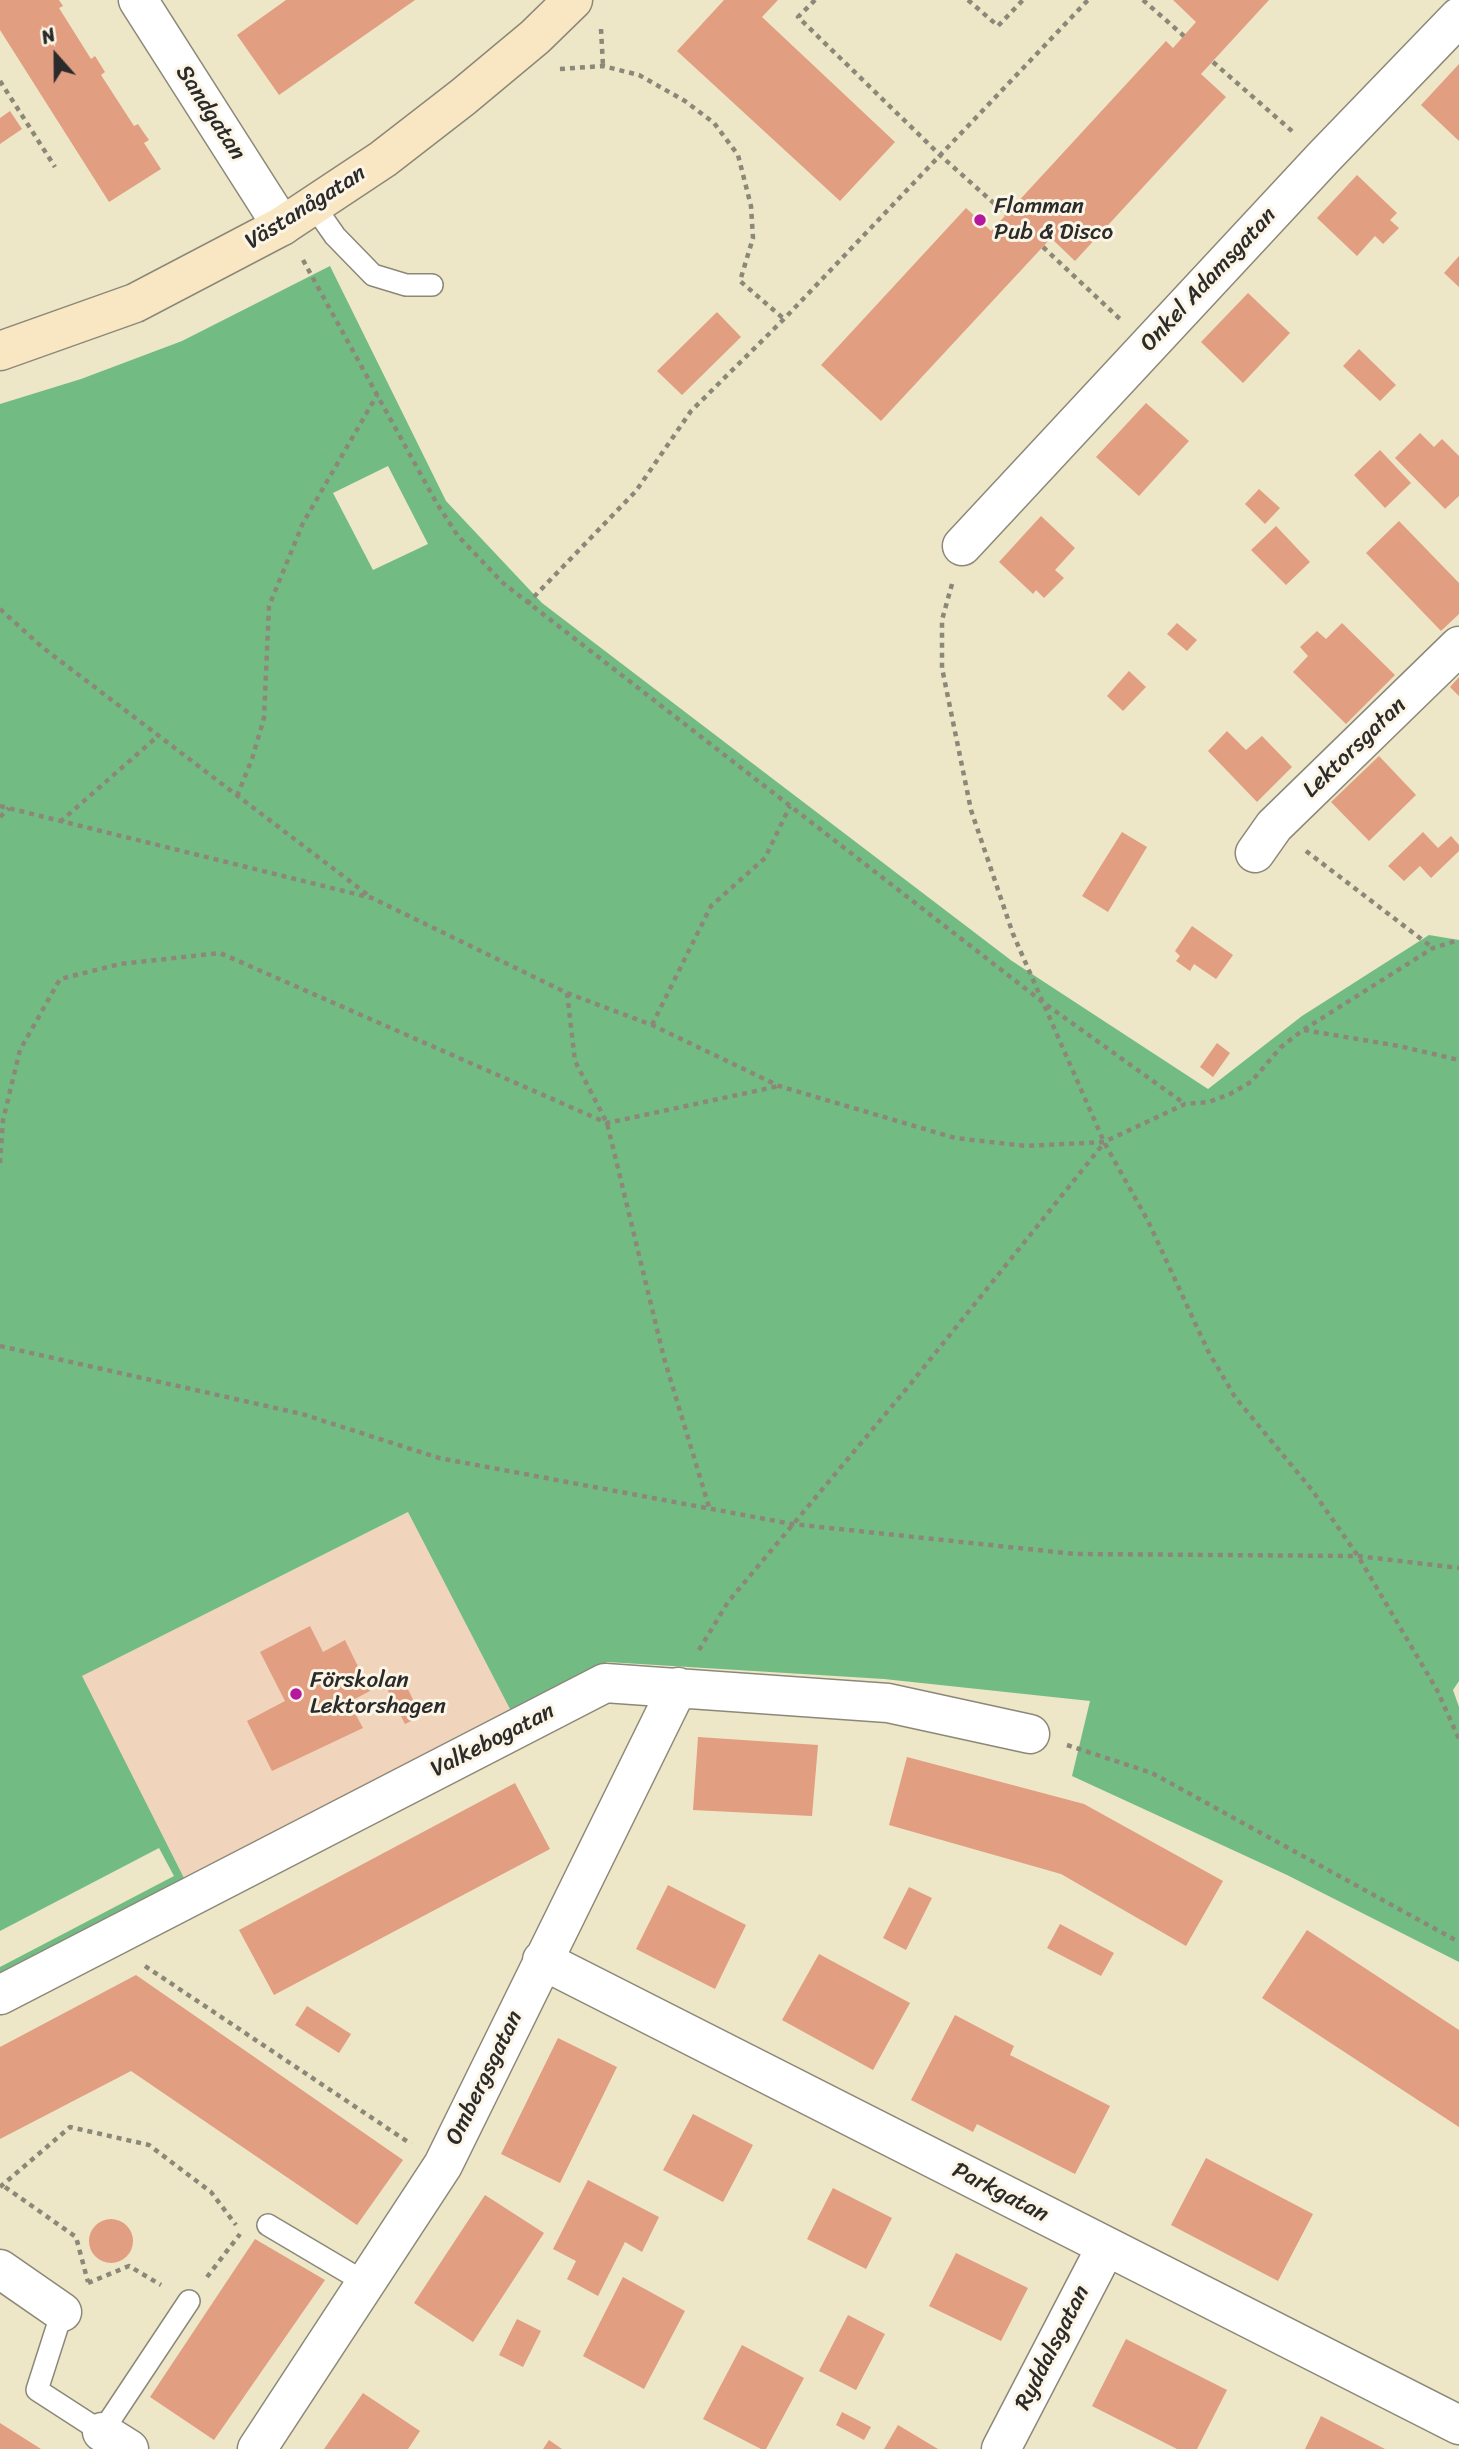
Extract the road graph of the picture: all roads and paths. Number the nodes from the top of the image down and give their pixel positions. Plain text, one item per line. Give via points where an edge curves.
1 (138, 0) edge
2 (573, 0) edge
3 (815, 0) edge
4 (968, 0) edge
5 (1023, 0) edge
6 (1088, 0) edge
7 (1143, 0) edge
8 (1459, 17) edge
9 (601, 26) dead end
10 (1184, 36) dead end
11 (1213, 62) dead end
12 (603, 66) junction
13 (547, 71) dead end
14 (0, 81) edge
15 (941, 156) junction
16 (1323, 158) junction
17 (55, 167) dead end
18 (314, 206) junction
19 (1006, 214) dead end
20 (282, 226) junction
21 (1042, 247) dead end
22 (432, 285) dead end
23 (784, 319) junction
24 (1147, 345) junction
25 (0, 351) edge
26 (377, 396) junction
27 (962, 546) joint
28 (527, 604) junction
29 (0, 609) edge
30 (1459, 646) edge
31 (158, 736) junction
32 (237, 796) junction
33 (0, 806) edge
34 (790, 806) junction
35 (9, 808) junction
36 (0, 817) edge
37 (60, 822) junction
38 (1265, 840) joint
39 (372, 898) junction
40 (1459, 940) edge
41 (1433, 948) junction
42 (568, 993) junction
43 (1044, 1003) junction
44 (652, 1025) junction
45 (1303, 1030) junction
46 (1459, 1060) edge
47 (779, 1086) junction
48 (1185, 1104) junction
49 (607, 1123) junction
50 (1104, 1142) junction
51 (0, 1163) edge
52 (0, 1346) edge
53 (709, 1507) junction
54 (792, 1524) junction
55 (1358, 1556) junction
56 (1459, 1568) edge
57 (678, 1687) junction
58 (1030, 1734) joint
59 (1459, 1739) edge
60 (106, 1940) junction
61 (1459, 1942) edge
62 (542, 1960) junction
63 (0, 1995) edge
64 (443, 2165) junction
65 (2, 2187) edge
66 (268, 2225) dead end
67 (1106, 2247) junction
68 (0, 2269) edge
69 (88, 2283) junction
70 (366, 2283) junction
71 (189, 2301) junction
72 (62, 2312) junction
73 (1459, 2425) edge
74 (115, 2440) edge
75 (257, 2449) edge
76 (1001, 2449) edge

1 - 20 street, Sandgatan
2 - 18 street, Västanågatan via 463,97
3 - 15 path via 798,17
4 - 5 path via 998,26
6 - 15 path
7 - 10 path
8 - 16 street, Onkel Adamsgatan
9 - 12 path
11 - 16 path
12 - 13 path
12 - 23 path via 639,75 685,102 714,123 738,155 751,206 753,238 740,281
14 - 17 path
15 - 19 path
15 - 23 path
16 - 24 street, Onkel Adamsgatan
18 - 20 street, Västanågatan
18 - 22 lane via 335,236 373,275 406,285
20 - 25 street, Västanågatan via 135,303
20 - 26 path
21 - 24 path
23 - 28 path via 691,411 636,491
24 - 27 street, Onkel Adamsgatan
26 - 28 path via 458,536
26 - 32 path via 303,523 269,606 264,718
27 - 43 path via 942,621 942,668 971,810 1013,934
28 - 34 path
29 - 31 path
30 - 38 street, Lektorsgatan
31 - 32 path
31 - 37 path
32 - 39 path
33 - 35 path
34 - 43 path
34 - 44 path via 765,858 711,906
35 - 36 path
35 - 37 path
37 - 39 path
38 - 41 path
39 - 42 path
40 - 41 path
41 - 45 path
42 - 44 path
42 - 49 path via 575,1061
43 - 48 path
43 - 50 path
44 - 47 path
45 - 46 path
45 - 48 path via 1281,1047 1251,1082 1209,1102
47 - 49 path
47 - 50 path via 955,1138 1026,1146
48 - 50 path
49 - 51 path via 220,953 120,964 60,979 20,1050 3,1120
49 - 53 path via 664,1358
50 - 54 path
50 - 55 path via 1235,1397 1312,1490
52 - 53 path via 302,1415 439,1458
53 - 54 path
54 - 55 path via 1075,1554
54 - 57 path via 728,1602
55 - 56 path
55 - 59 path via 1437,1690
57 - 58 street, Valkebogatan via 888,1703
57 - 60 street, Valkebogatan via 604,1683
57 - 62 street, Ombergsgatan
58 - 61 path via 1152,1773
60 - 63 street, Valkebogatan
60 - 64 path
62 - 64 street, Ombergsgatan
62 - 67 street, Parkgatan
64 - 70 street, Ombergsgatan
65 - 69 path via 76,2237
65 - 71 path via 70,2127 149,2146 211,2192 242,2232
66 - 70 lane
67 - 73 street, Parkgatan
67 - 76 street, Ryddalsgatan
68 - 72 street
69 - 71 path via 129,2266
69 - 72 path
70 - 75 street, Ombergsgatan
71 - 74 lane
72 - 74 lane via 37,2390

